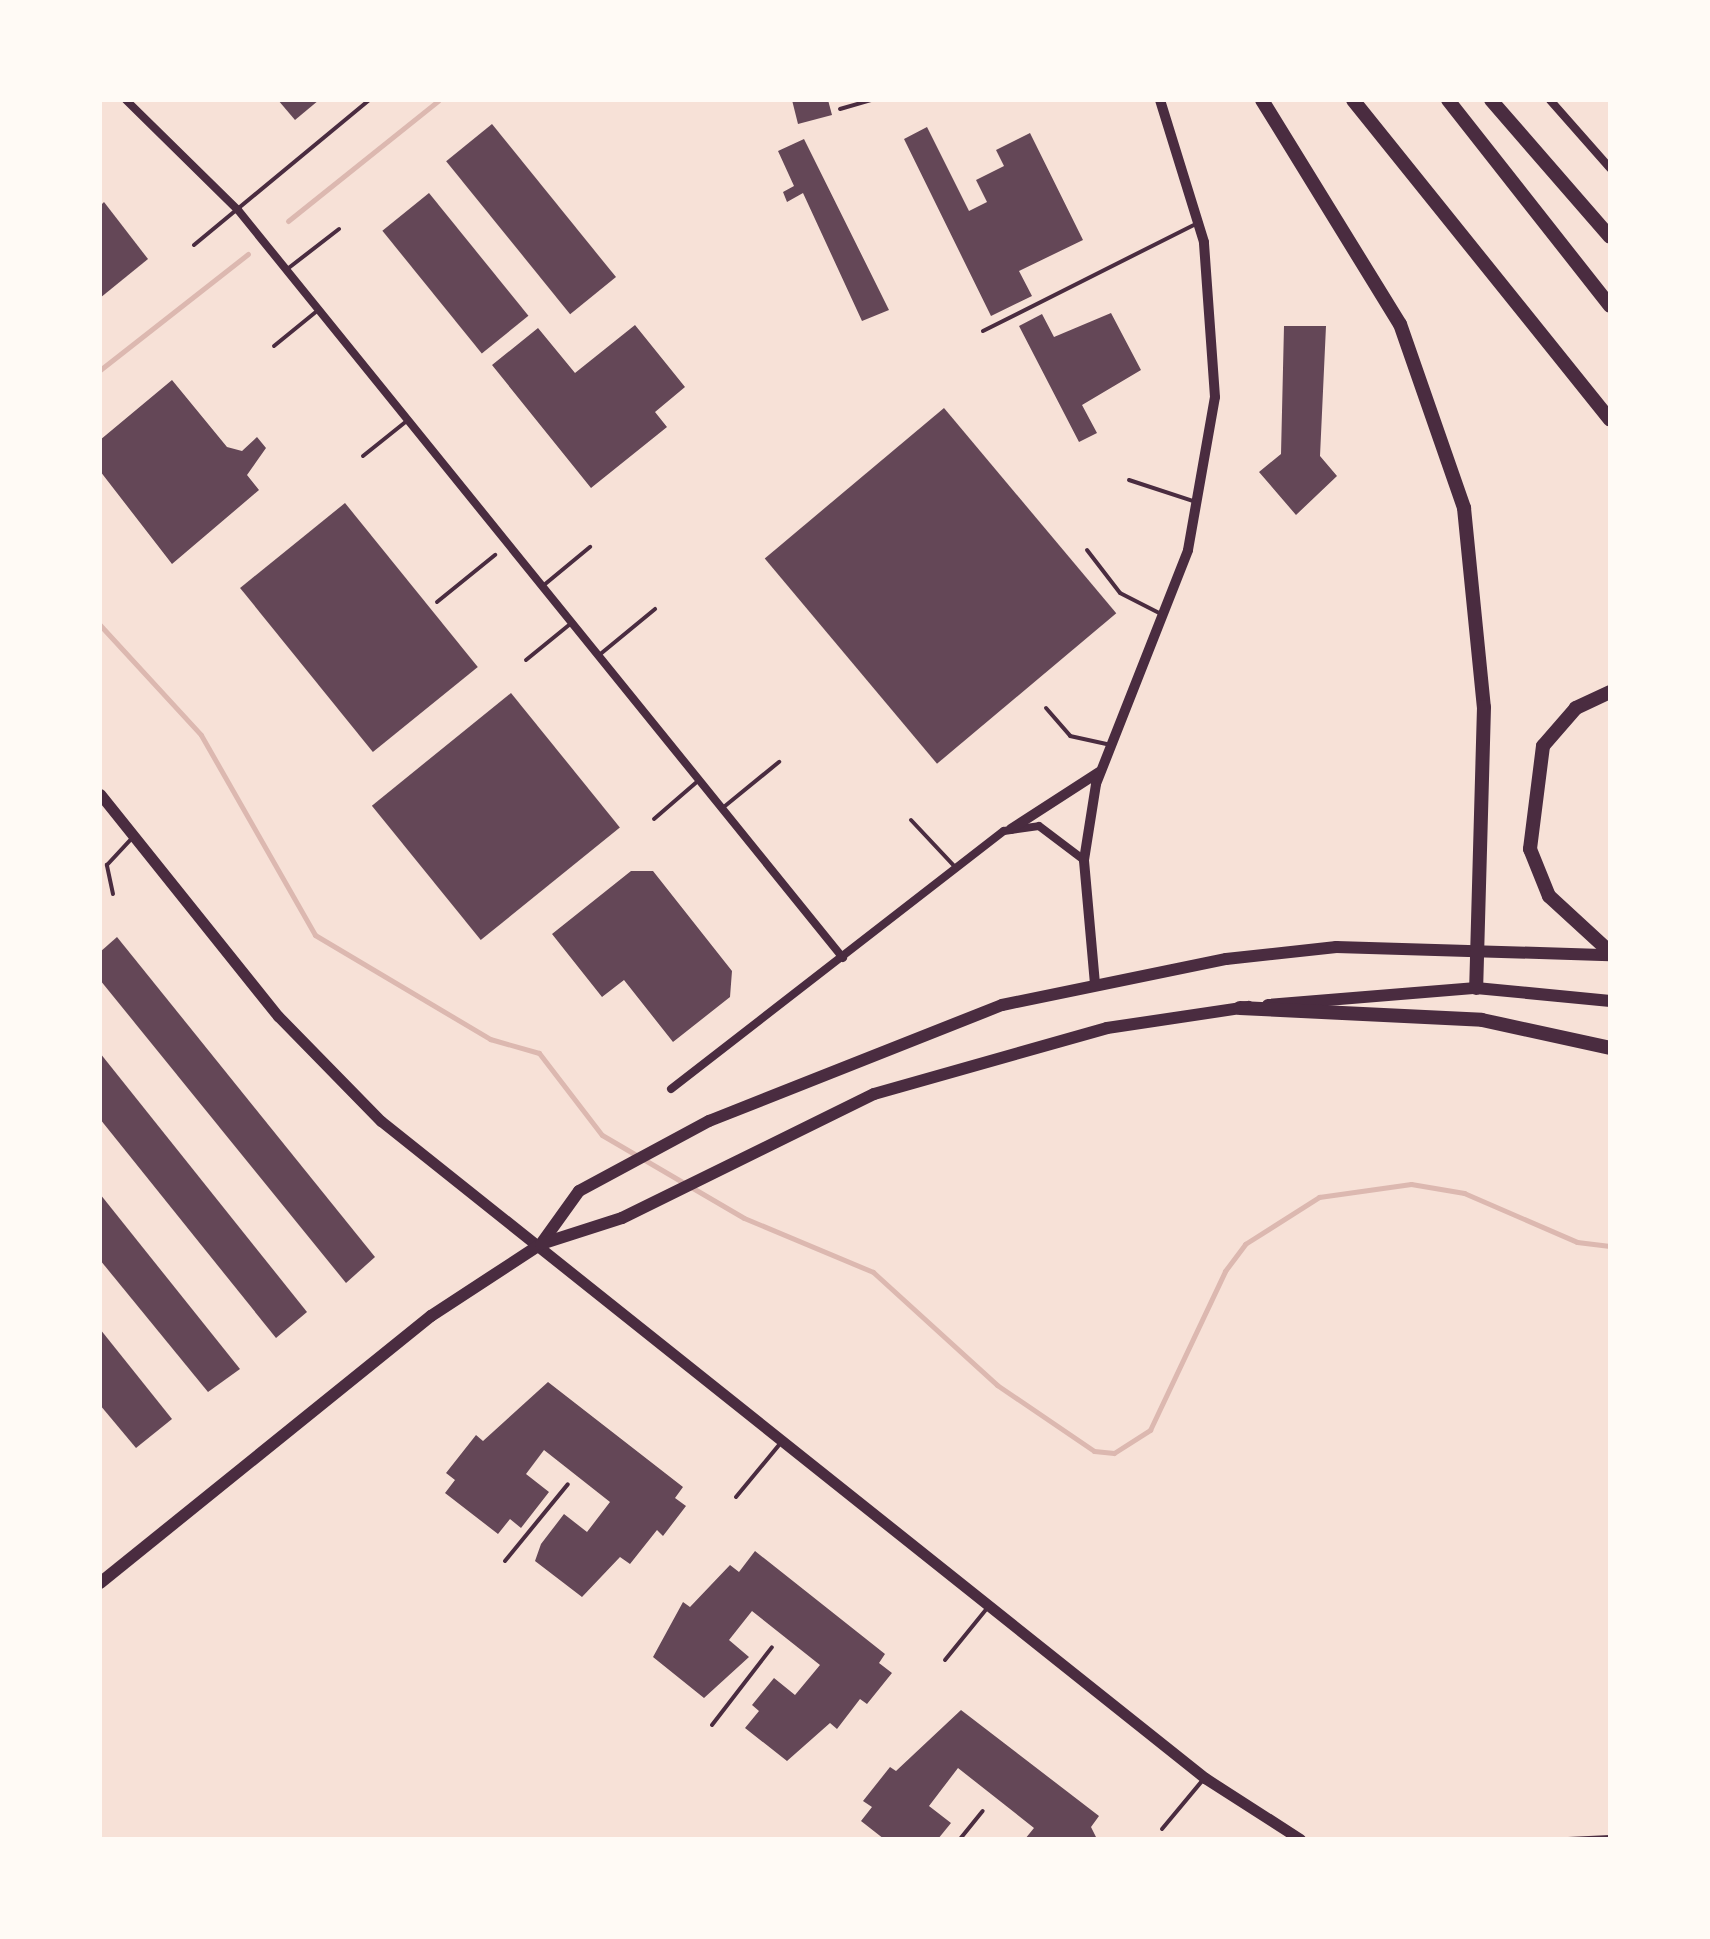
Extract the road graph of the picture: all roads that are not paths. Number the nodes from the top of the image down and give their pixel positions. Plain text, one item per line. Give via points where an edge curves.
1 (126, 100) edge
2 (370, 100) edge
3 (872, 100) edge
4 (1160, 100) edge
5 (1262, 100) edge
6 (1353, 100) edge
7 (1448, 100) edge
8 (1491, 100) edge
9 (1550, 100) edge
10 (840, 108) dead end
11 (1610, 168) edge
12 (238, 210) junction
13 (1200, 222) junction
14 (339, 229) dead end
15 (1610, 237) edge
16 (194, 246) dead end
17 (286, 270) junction
18 (1610, 306) edge
19 (318, 310) junction
20 (983, 331) dead end
21 (274, 346) dead end
22 (408, 420) junction
23 (1610, 420) edge
24 (363, 456) dead end
25 (1129, 480) dead end
26 (1200, 503) junction
27 (590, 547) dead end
28 (1087, 550) dead end
29 (542, 586) junction
30 (655, 609) dead end
31 (1164, 615) junction
32 (572, 623) junction
33 (598, 656) junction
34 (526, 660) dead end
35 (1610, 692) edge
36 (1046, 708) dead end
37 (1111, 745) junction
38 (779, 762) dead end
39 (1100, 772) junction
40 (698, 780) junction
41 (100, 794) edge
42 (722, 809) junction
43 (654, 819) dead end
44 (912, 820) dead end
45 (1011, 829) junction
46 (134, 836) junction
47 (1084, 860) junction
48 (956, 868) junction
49 (113, 894) dead end
50 (1472, 946) junction
51 (1610, 954) edge
52 (842, 958) junction
53 (1096, 984) junction
54 (1476, 988) junction
55 (1610, 1001) edge
56 (1240, 1008) junction
57 (1610, 1048) edge
58 (672, 1089) dead end
59 (541, 1244) junction
60 (786, 1438) junction
61 (568, 1484) dead end
62 (736, 1497) dead end
63 (504, 1562) dead end
64 (100, 1583) edge
65 (990, 1604) junction
66 (772, 1647) dead end
67 (946, 1660) dead end
68 (712, 1725) dead end
69 (1205, 1778) junction
70 (982, 1811) dead end
71 (1162, 1830) dead end
72 (1610, 1837) edge
73 (960, 1839) edge
74 (1300, 1839) edge
75 (1568, 1839) edge

1 - 12 street
2 - 12 lane
3 - 10 lane
4 - 13 street
5 - 50 highway via 1376,277 1456,477 1484,707
6 - 23 highway
7 - 18 highway
8 - 15 highway
9 - 11 street
12 - 16 lane
12 - 17 street
13 - 20 lane
13 - 26 street via 1215,329
14 - 17 lane
17 - 19 street
19 - 21 lane
19 - 22 street
22 - 24 lane
22 - 29 street
25 - 26 lane
26 - 31 street
27 - 29 lane
28 - 31 lane via 1120,592
29 - 32 street
30 - 33 lane
31 - 37 street
32 - 33 street
32 - 34 lane
33 - 40 street
35 - 51 highway via 1576,708 1543,746 1530,848 1548,896
36 - 37 lane via 1070,736
37 - 39 street
38 - 42 lane
39 - 45 street
39 - 47 street
40 - 42 street
40 - 43 lane
41 - 46 main road
42 - 52 street
44 - 48 lane
45 - 47 street via 1039,826
45 - 48 street
46 - 49 lane via 107,865
46 - 59 main road via 310,1054
47 - 53 street
48 - 52 street
50 - 51 highway
50 - 53 highway via 1336,947
50 - 54 highway
52 - 58 street
53 - 59 highway via 1002,1005 708,1122 579,1190
54 - 55 highway
54 - 56 highway
56 - 57 highway via 1482,1020
56 - 59 highway via 1106,1028 874,1094 741,1153 622,1218
59 - 60 main road
59 - 64 highway via 431,1316
60 - 62 lane
60 - 65 main road
61 - 63 lane
65 - 67 lane
65 - 69 main road
66 - 68 lane
69 - 71 lane
69 - 74 main road
70 - 73 lane
72 - 75 lane

